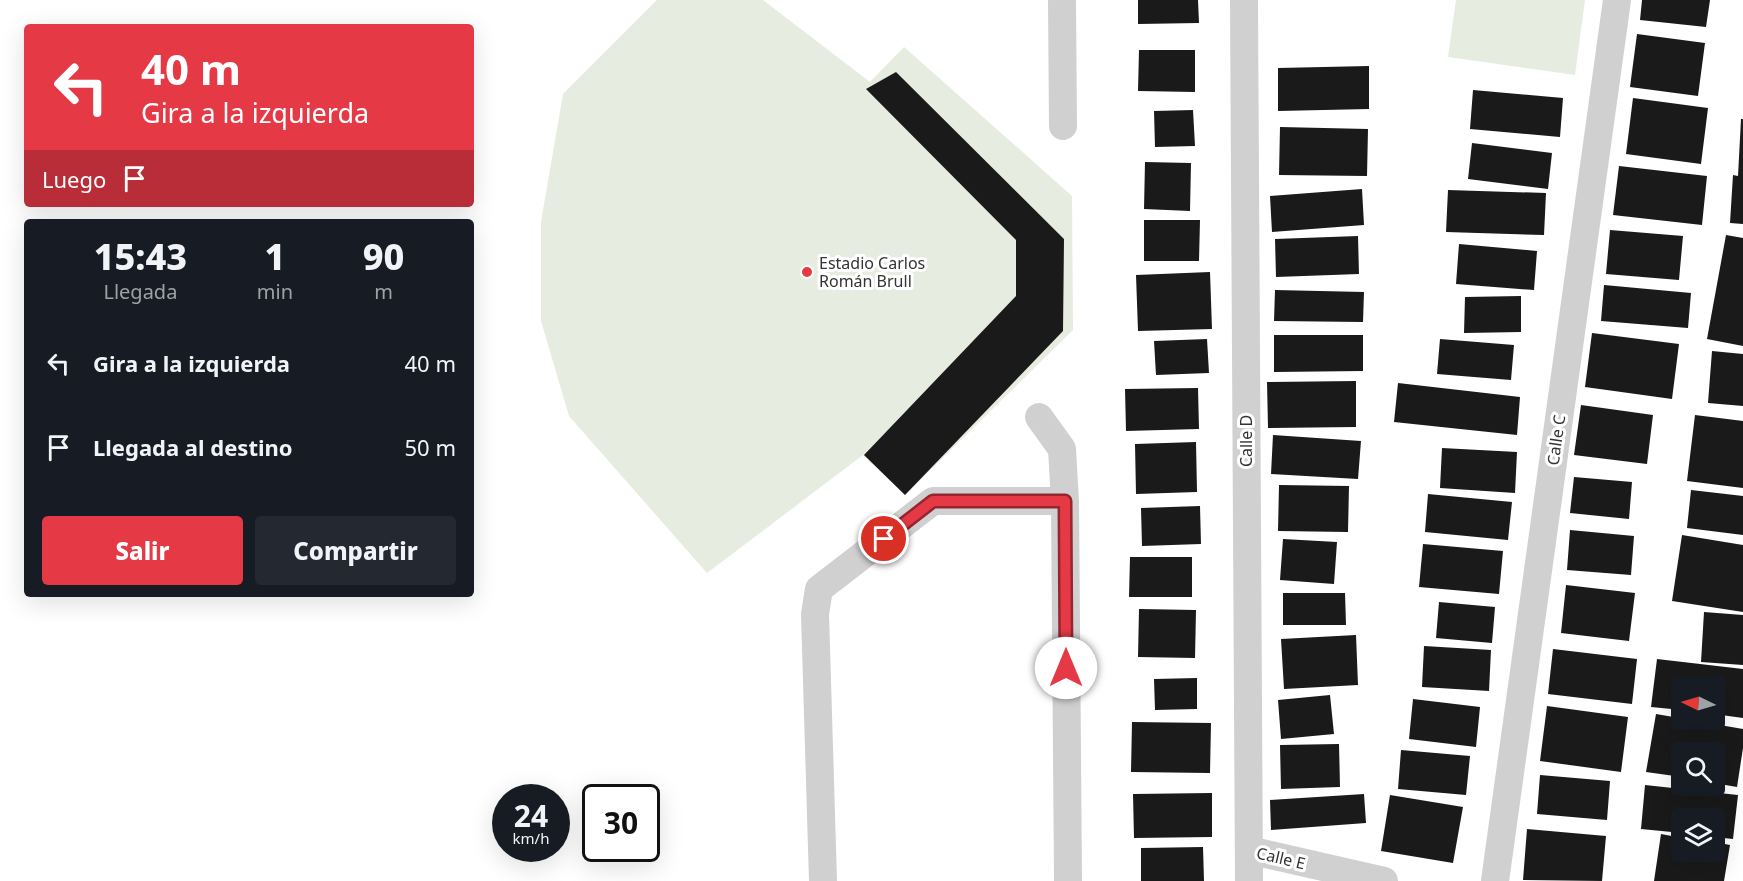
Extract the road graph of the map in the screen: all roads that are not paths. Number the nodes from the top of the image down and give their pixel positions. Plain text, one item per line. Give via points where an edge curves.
1 (1062, 0) edge
2 (1244, 0) edge
3 (1617, 0) edge
4 (1063, 126) dead end
5 (1039, 417) dead end
6 (1065, 501) junction
7 (1249, 850) junction
8 (823, 881) edge
9 (1068, 881) edge
10 (1248, 881) edge
11 (1384, 881) edge
12 (1495, 881) edge

1 - 4 street
2 - 7 street, Calle D
3 - 12 street, Calle C
5 - 6 street via 1062,450
6 - 8 street via 933,501 819,589 816,614
6 - 9 street
7 - 10 street, Calle D
7 - 11 street, Calle E

